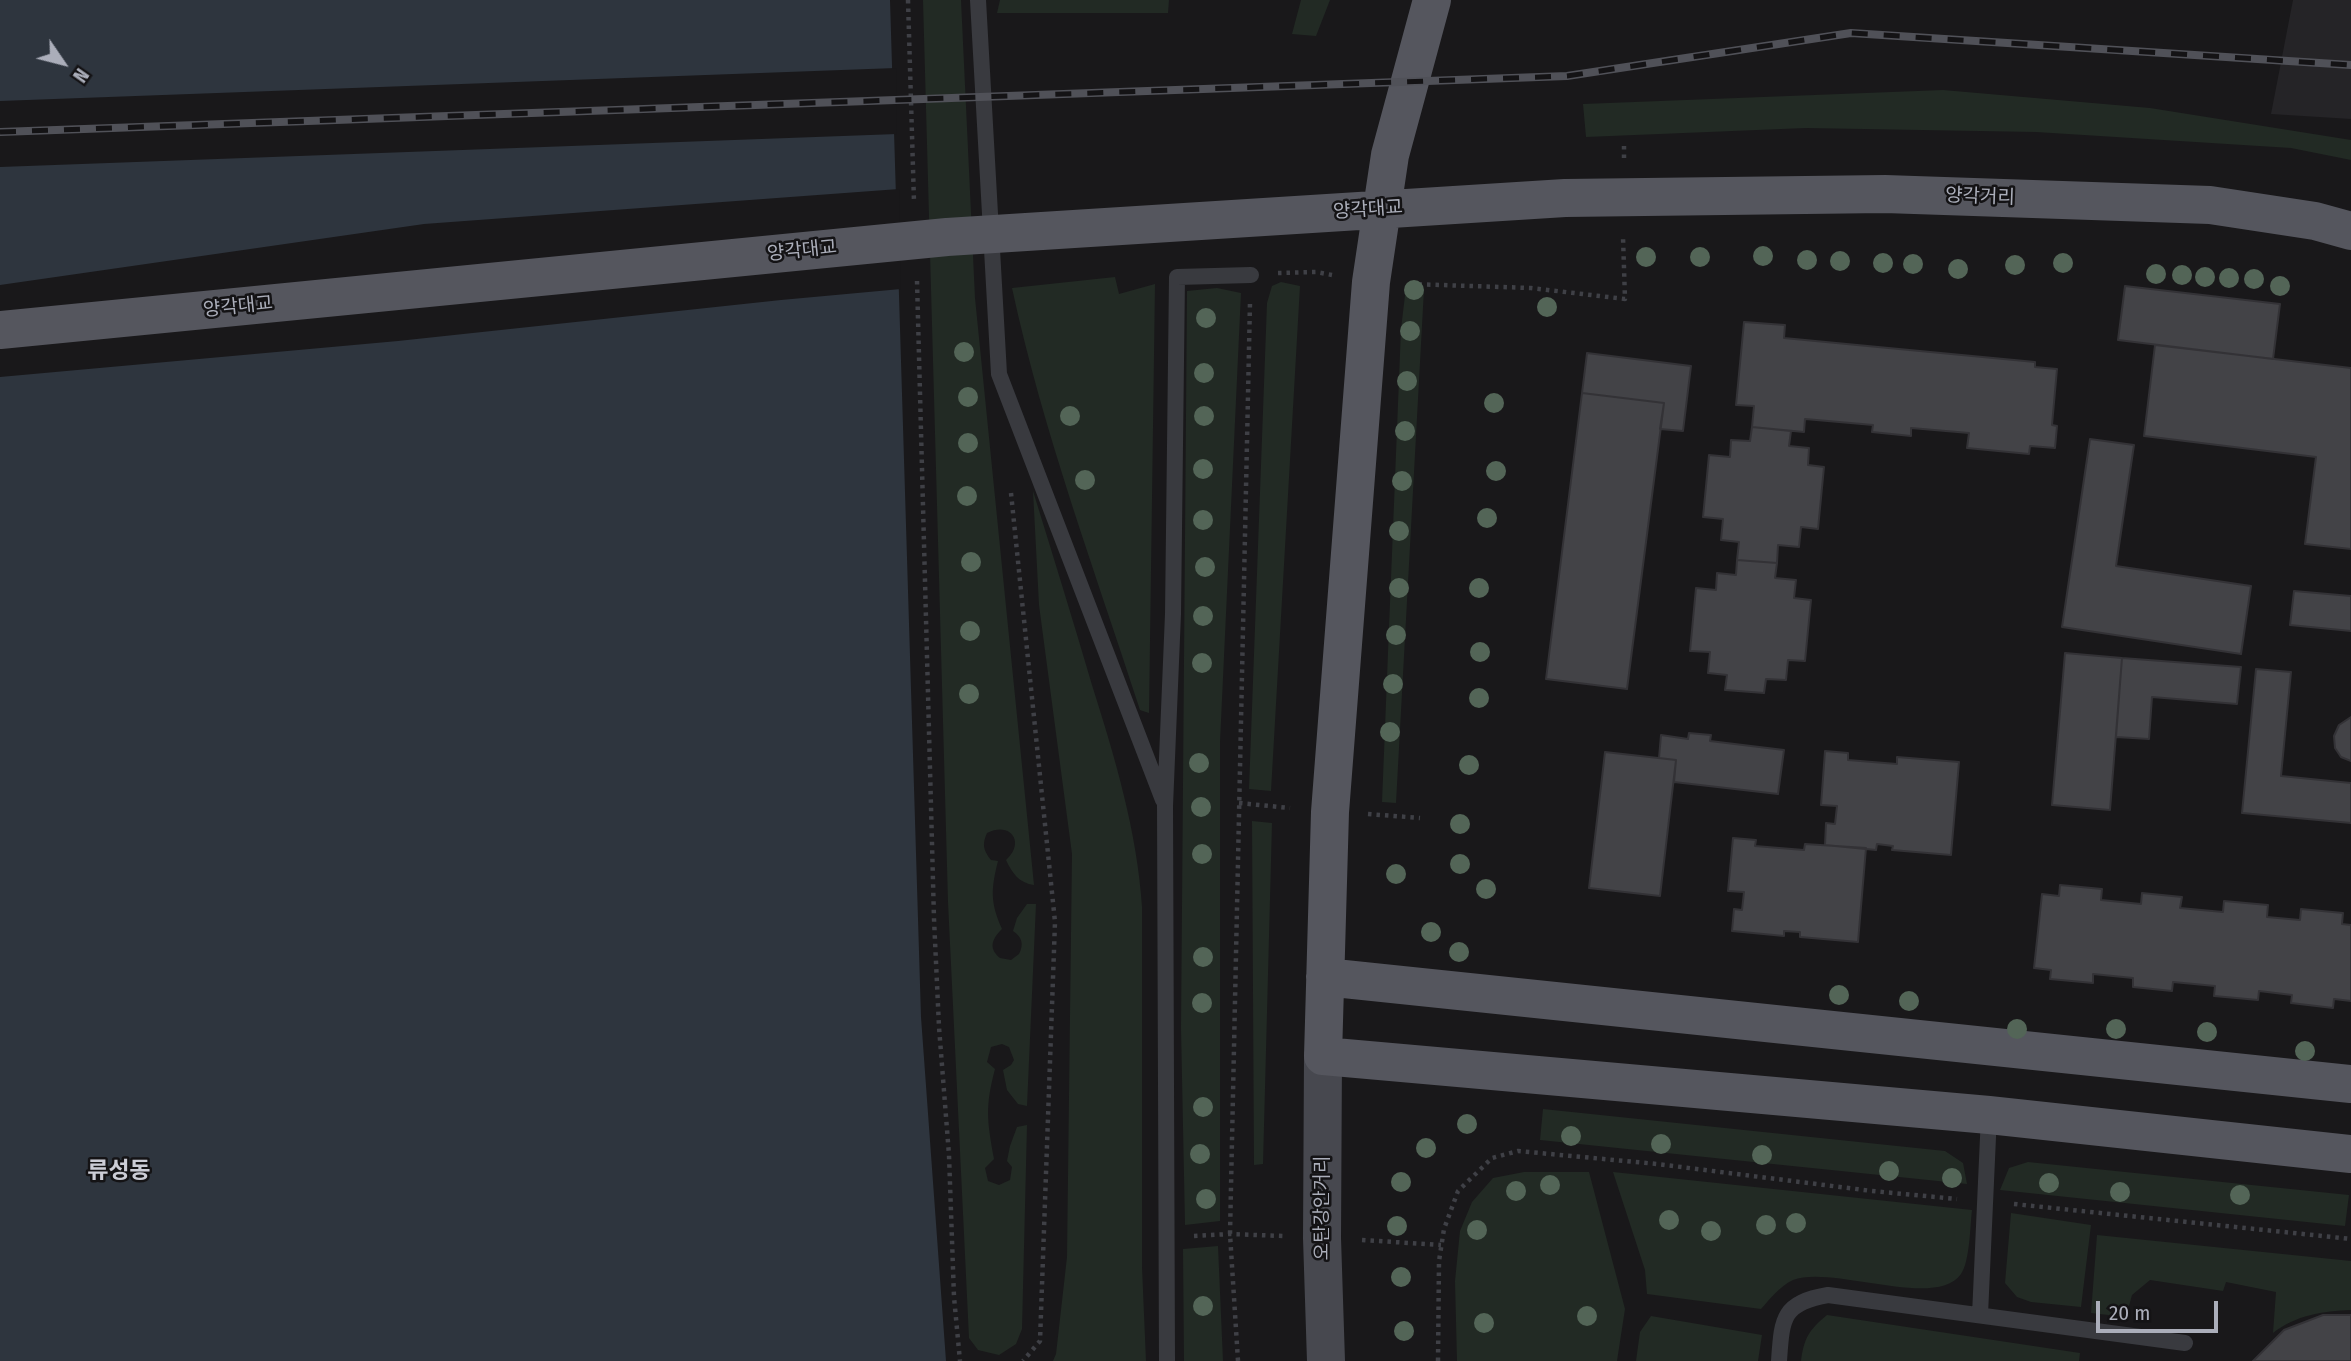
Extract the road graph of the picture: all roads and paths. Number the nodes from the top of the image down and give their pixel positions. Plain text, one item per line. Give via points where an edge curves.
1 (908, 0) edge
2 (978, 0) edge
3 (1432, 0) edge
4 (1606, 197) joint
5 (914, 202) dead end
6 (2351, 231) edge
7 (1623, 240) dead end
8 (916, 270) dead end
9 (1251, 275) joint
10 (1477, 287) dead end
11 (0, 330) edge
12 (1010, 483) dead end
13 (1165, 806) junction
14 (1325, 977) junction
15 (1323, 1056) junction
16 (2351, 1084) edge
17 (1989, 1115) junction
18 (2351, 1154) edge
19 (1985, 1202) junction
20 (1230, 1234) junction
21 (1322, 1238) junction
22 (2351, 1240) edge
23 (1441, 1245) junction
24 (1980, 1315) junction
25 (2185, 1343) dead end
26 (960, 1361) edge
27 (1023, 1361) edge
28 (1167, 1361) edge
29 (1238, 1361) edge
30 (1326, 1361) edge
31 (1438, 1361) edge
32 (1779, 1361) edge

1 - 5 path
2 - 13 lane via 999,374
3 - 14 main road via 1390,155 1371,282 1330,812
4 - 6 main road, 양각거리 via 1885,194 2210,205
4 - 11 main road, 양각대교 via 947,237
7 - 10 path via 1625,299
8 - 26 path via 934,919
9 - 13 lane via 1177,277 1173,614
9 - 20 path
12 - 27 path via 1055,922 1040,1341
13 - 28 lane
14 - 15 main road
14 - 16 main road
15 - 17 main road
15 - 21 main road, 오탄강안거리
17 - 18 main road
17 - 19 lane
19 - 22 path
19 - 23 path via 1518,1151 1492,1158 1458,1191
19 - 24 lane
20 - 21 path
20 - 29 path
21 - 23 path
21 - 30 main road, 오탄강안거리
23 - 31 path
24 - 25 lane
24 - 32 lane via 1828,1295 1804,1299 1789,1311 1781,1328

